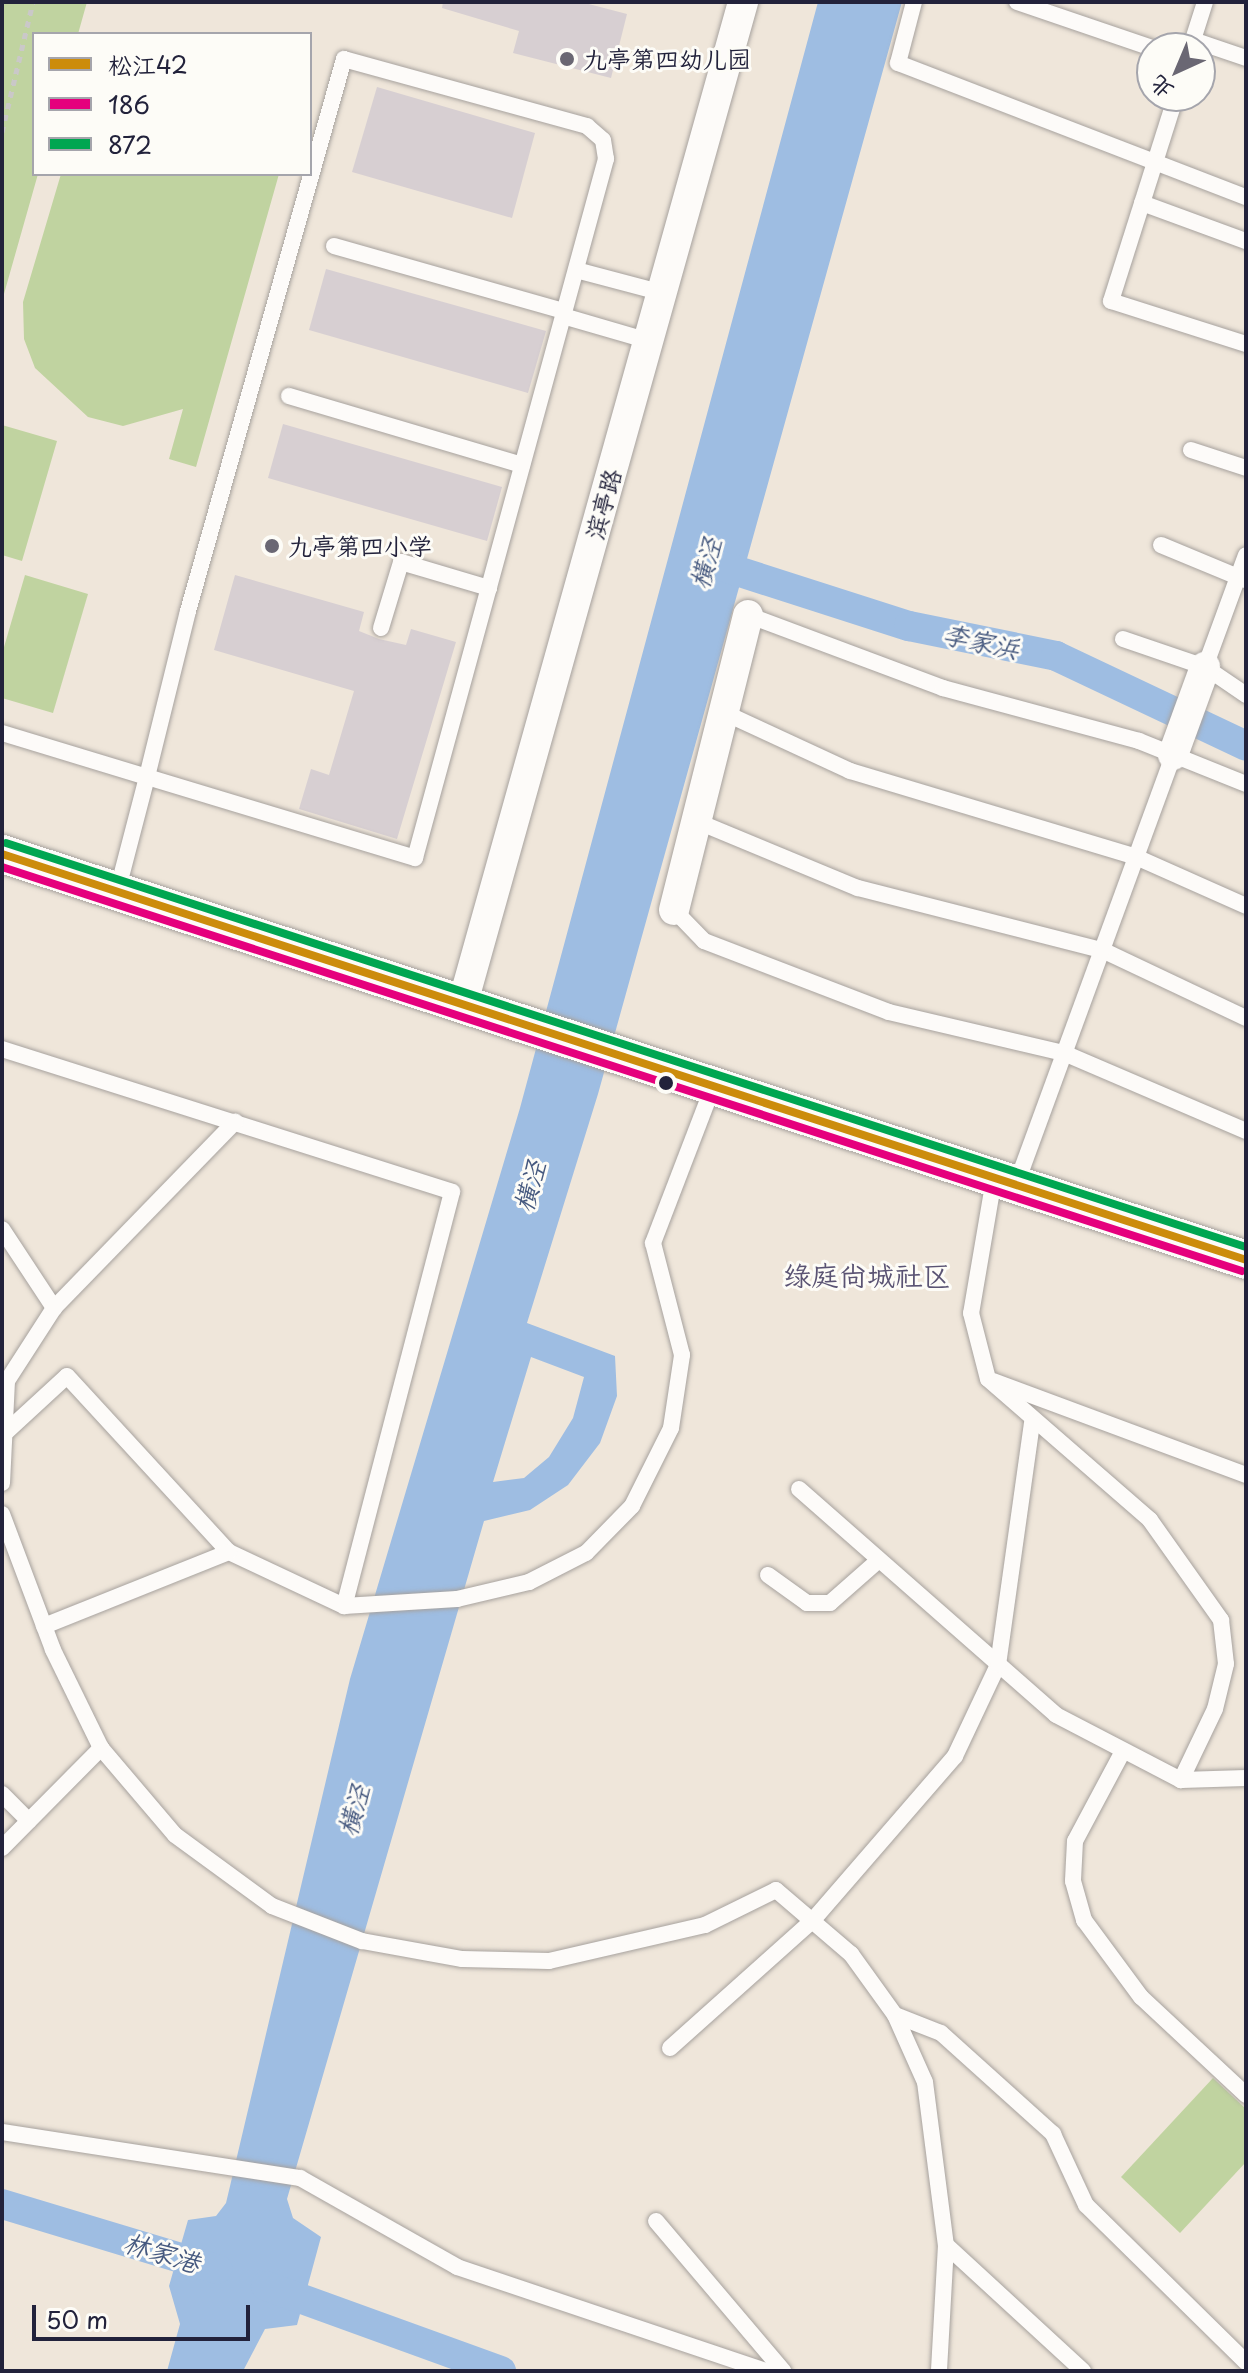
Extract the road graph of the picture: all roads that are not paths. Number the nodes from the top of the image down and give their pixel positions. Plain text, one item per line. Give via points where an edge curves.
1 (743, 2) edge
2 (914, 2) edge
3 (1017, 2) edge
4 (1205, 2) edge
5 (1196, 32) edge
6 (1136, 43) edge
7 (1216, 50) edge
8 (1246, 58) edge
9 (1171, 112) edge
10 (1155, 162) junction
11 (312, 176) edge
12 (312, 176) edge
13 (1246, 197) edge
14 (1142, 203) junction
15 (1246, 241) edge
16 (334, 246) dead end
17 (576, 270) junction
18 (663, 293) junction
19 (564, 314) junction
20 (649, 341) junction
21 (1246, 344) edge
22 (289, 396) dead end
23 (1191, 450) dead end
24 (522, 465) junction
25 (1246, 468) edge
26 (1161, 545) dead end
27 (1246, 555) edge
28 (1242, 579) edge
29 (489, 588) junction
30 (748, 615) joint
31 (381, 628) dead end
32 (1123, 639) dead end
33 (1205, 667) junction
34 (1246, 695) edge
35 (723, 712) junction
36 (2, 733) edge
37 (1173, 755) junction
38 (147, 777) junction
39 (1246, 784) edge
40 (696, 821) junction
41 (2, 854) edge
42 (1136, 857) junction
43 (117, 892) junction
44 (1246, 906) edge
45 (674, 910) joint
46 (1102, 950) junction
47 (462, 1006) junction
48 (1246, 1018) edge
49 (2, 1049) edge
50 (1064, 1053) junction
51 (712, 1089) junction
52 (235, 1122) junction
53 (1246, 1131) edge
54 (1005, 1183) junction
55 (2, 1229) edge
56 (1246, 1260) edge
57 (54, 1308) junction
58 (988, 1379) junction
59 (5, 1380) edge
60 (1032, 1422) junction
61 (5, 1433) junction
62 (1246, 1475) edge
63 (2, 1483) edge
64 (799, 1489) dead end
65 (2, 1514) edge
66 (229, 1552) junction
67 (879, 1560) junction
68 (768, 1575) dead end
69 (344, 1606) junction
70 (44, 1626) junction
71 (998, 1665) junction
72 (101, 1748) junction
73 (1122, 1753) junction
74 (1246, 1778) edge
75 (1181, 1780) junction
76 (2, 1794) edge
77 (29, 1821) junction
78 (2, 1848) edge
79 (813, 1920) junction
80 (895, 2015) junction
81 (670, 2048) dead end
82 (1246, 2095) edge
83 (2, 2132) edge
84 (656, 2221) dead end
85 (946, 2245) junction
86 (1246, 2362) edge
87 (766, 2371) edge
88 (783, 2371) edge
89 (939, 2371) edge
90 (1083, 2371) edge

1 - 18 street, 滨亭路
2 - 10 lane via 898,63
3 - 6 lane
4 - 5 lane
7 - 8 lane
9 - 10 lane
10 - 13 lane
10 - 14 lane
11 - 38 lane
12 - 17 lane via 344,59 587,126 603,140 606,159
14 - 15 lane
14 - 21 lane via 1111,301
16 - 19 lane
17 - 18 lane
17 - 19 lane
18 - 20 street, 滨亭路
19 - 20 lane
19 - 24 lane
20 - 47 street, 滨亭路
22 - 24 lane
23 - 25 lane
24 - 29 lane
26 - 28 lane
27 - 28 lane
28 - 33 lane
29 - 31 lane via 401,562
29 - 38 lane via 415,858
30 - 35 street
30 - 37 lane via 943,688
32 - 33 lane
33 - 34 lane
33 - 37 street
35 - 40 street
35 - 42 lane via 850,771
36 - 38 lane
37 - 39 lane
37 - 42 lane
38 - 43 lane
40 - 45 street
40 - 46 lane via 858,888
41 - 43 street
42 - 44 lane
42 - 46 lane
43 - 47 street
45 - 50 lane via 704,941 889,1012
46 - 48 lane
46 - 50 lane
47 - 51 street
49 - 52 lane
50 - 53 lane
50 - 54 lane
51 - 54 street
51 - 69 lane via 653,1243 682,1355 671,1428 632,1506 586,1553 529,1582 457,1599
52 - 57 lane
52 - 69 lane via 452,1192
54 - 56 street
54 - 58 lane via 971,1313
55 - 57 lane
57 - 59 lane
58 - 60 lane
58 - 62 lane
59 - 61 lane
60 - 71 lane
60 - 75 lane via 1150,1520 1221,1620 1226,1664 1215,1709
61 - 63 lane
61 - 66 lane via 67,1376
64 - 67 lane
65 - 70 lane
66 - 69 lane
66 - 70 lane
67 - 68 lane via 830,1603 807,1603
67 - 71 lane
70 - 72 lane
71 - 73 lane via 1056,1715
71 - 79 lane via 955,1756
72 - 77 lane
72 - 79 lane via 175,1835 272,1906 362,1941 462,1959 549,1961 705,1925 776,1890
73 - 75 lane
73 - 82 lane via 1075,1841 1073,1881 1084,1920 1141,1997
74 - 75 lane
76 - 77 lane
77 - 78 lane
79 - 80 lane via 851,1954
79 - 81 lane
80 - 85 lane via 925,2082
80 - 86 lane via 941,2033 1053,2134 1086,2205
83 - 87 lane via 300,2178 457,2267
84 - 88 lane
85 - 89 lane
85 - 90 lane

